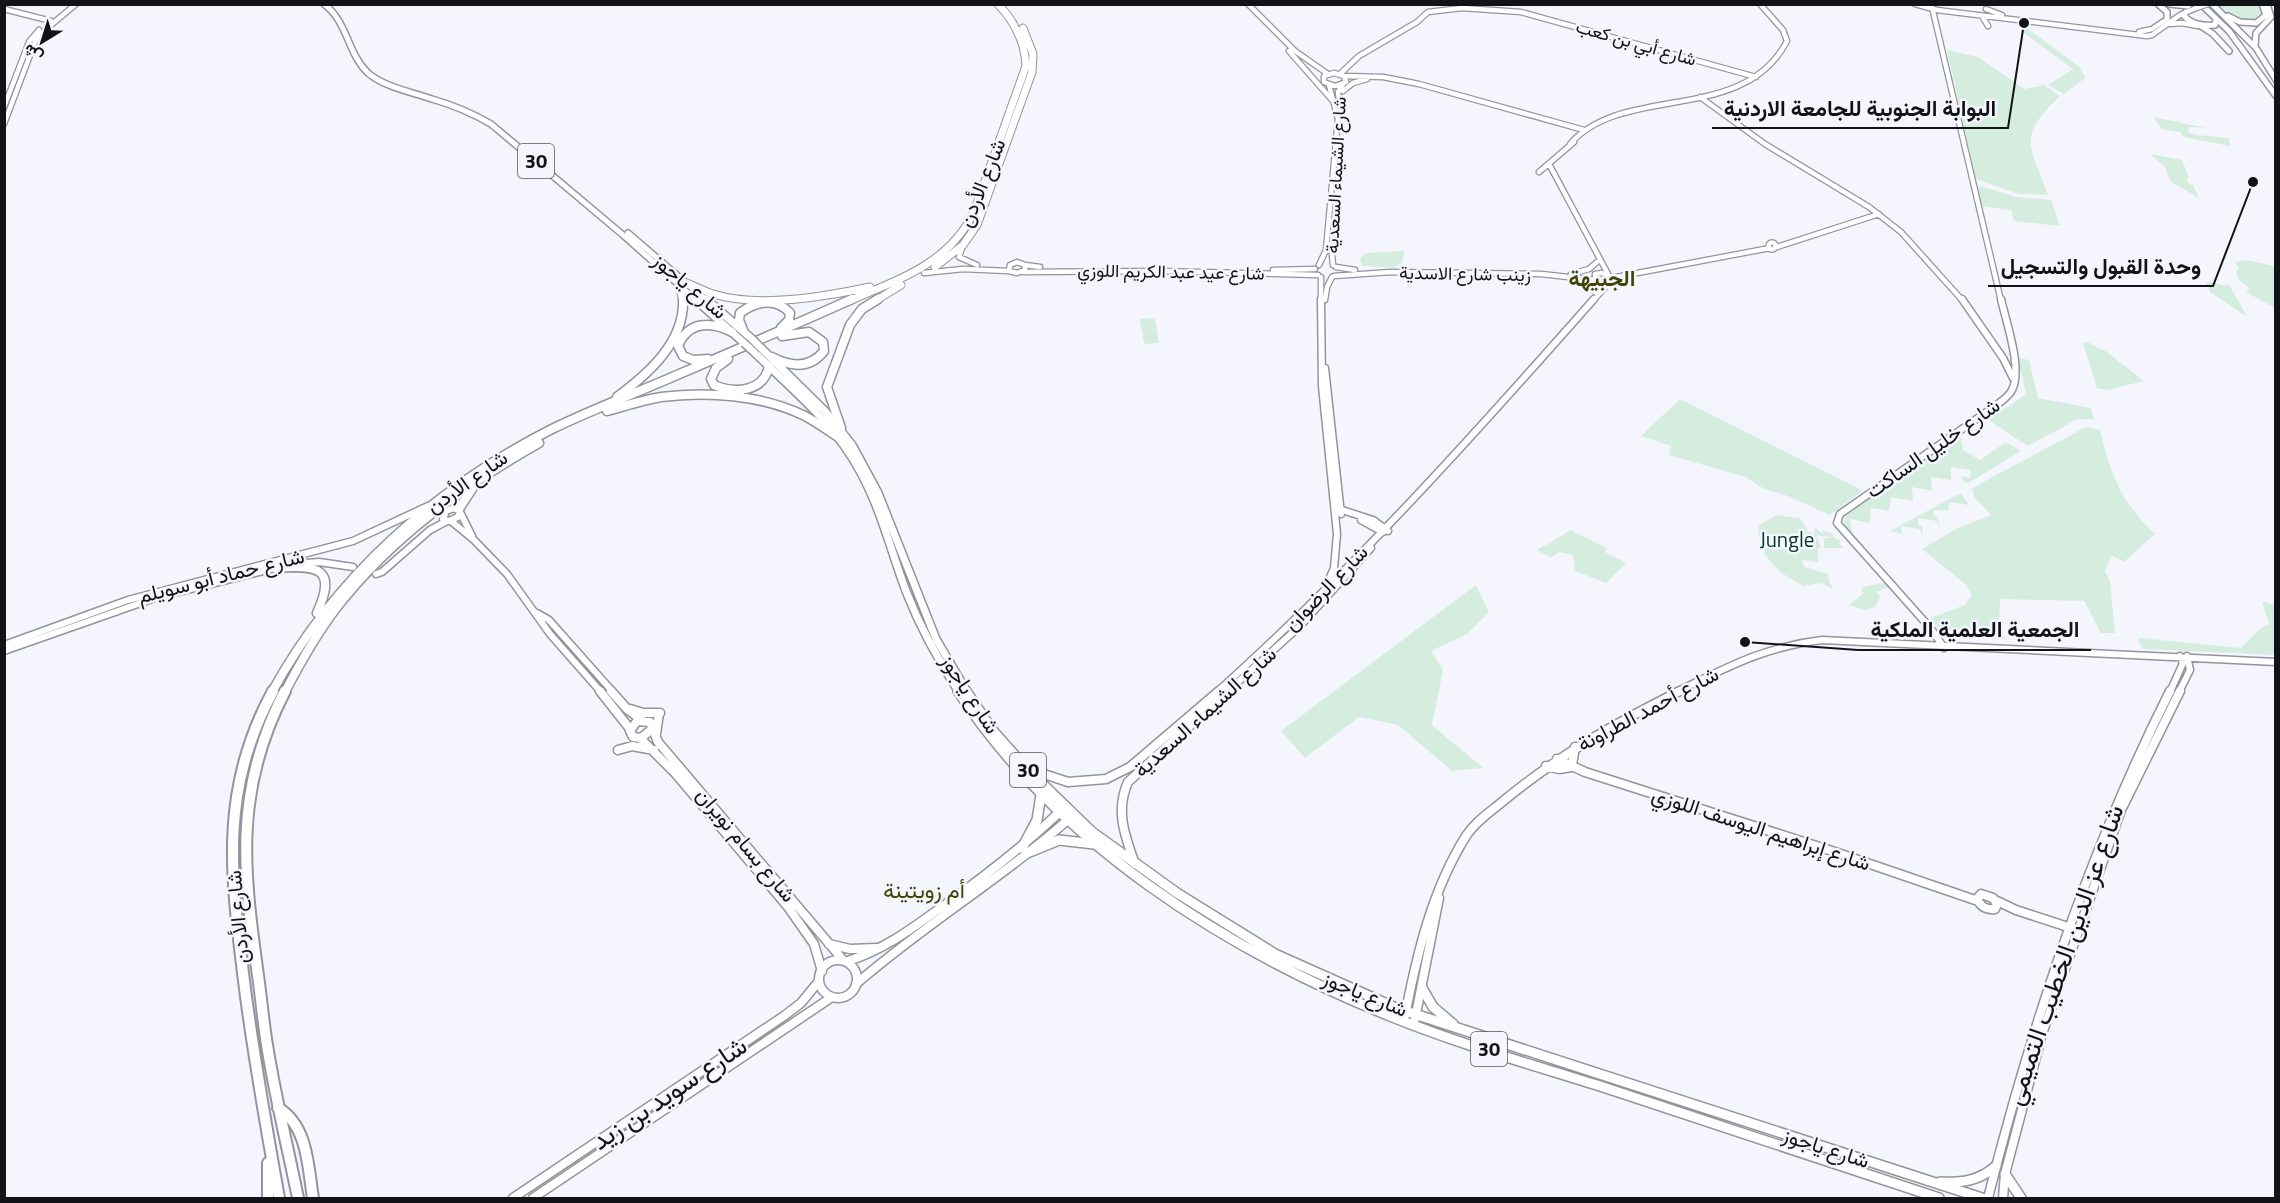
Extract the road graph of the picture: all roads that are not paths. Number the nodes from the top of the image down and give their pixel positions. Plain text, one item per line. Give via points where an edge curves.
1 (324, 4) edge
2 (329, 4) edge
3 (998, 4) edge
4 (1006, 4) edge
5 (1248, 4) edge
6 (1760, 4) edge
7 (2158, 4) edge
8 (2169, 4) edge
9 (2262, 4) edge
10 (2267, 4) edge
11 (1919, 5) edge
12 (2211, 5) edge
13 (73, 6) edge
14 (2193, 7) edge
15 (1983, 8) edge
16 (4, 9) edge
17 (1934, 11) junction
18 (1256, 12) junction
19 (1979, 14) junction
20 (1991, 16) junction
21 (2004, 16) junction
22 (2167, 19) junction
23 (2216, 19) junction
24 (40, 20) junction
25 (51, 21) junction
26 (2196, 24) junction
27 (2158, 25) junction
28 (1988, 26) dead end
29 (2165, 26) junction
30 (41, 29) junction
31 (2145, 35) junction
32 (2218, 38) junction
33 (2235, 39) junction
34 (2256, 48) junction
35 (1289, 51) junction
36 (2228, 51) joint
37 (1359, 56) junction
38 (1330, 74) junction
39 (1386, 77) junction
40 (1756, 77) junction
41 (1369, 78) junction
42 (1323, 79) junction
43 (1343, 79) junction
44 (2276, 80) edge
45 (1329, 85) junction
46 (2276, 96) edge
47 (1702, 97) junction
48 (1337, 102) junction
49 (4, 107) edge
50 (1634, 111) junction
51 (1339, 112) junction
52 (1594, 123) junction
53 (4, 124) edge
54 (1565, 124) junction
55 (1584, 131) junction
56 (1571, 142) junction
57 (1549, 167) junction
58 (1554, 178) junction
59 (1879, 214) junction
60 (963, 245) junction
61 (1594, 250) junction
62 (1597, 262) junction
63 (1334, 266) junction
64 (1317, 267) junction
65 (1009, 268) junction
66 (1024, 268) junction
67 (924, 273) junction
68 (1571, 273) junction
69 (1319, 276) junction
70 (1564, 276) junction
71 (1333, 277) junction
72 (1596, 277) junction
73 (1609, 278) junction
74 (898, 283) junction
75 (683, 284) junction
76 (1595, 292) junction
77 (1588, 304) junction
78 (742, 330) junction
79 (732, 332) junction
80 (771, 334) junction
81 (782, 336) junction
82 (758, 350) junction
83 (726, 357) junction
84 (772, 357) junction
85 (2003, 358) junction
86 (2013, 358) junction
87 (769, 366) junction
88 (2014, 381) junction
89 (602, 410) junction
90 (841, 428) junction
91 (838, 437) junction
92 (486, 476) junction
93 (436, 502) junction
94 (459, 511) junction
95 (1338, 511) junction
96 (449, 521) junction
97 (1385, 531) junction
98 (472, 536) junction
99 (353, 567) dead end
100 (275, 568) junction
101 (376, 574) dead end
102 (1342, 581) joint
103 (1325, 591) junction
104 (537, 613) junction
105 (315, 622) junction
106 (35, 637) junction
107 (18, 644) junction
108 (4, 645) edge
109 (1941, 645) junction
110 (1275, 646) junction
111 (4, 651) edge
112 (2181, 656) junction
113 (2276, 657) edge
114 (1262, 658) junction
115 (2205, 659) junction
116 (2276, 662) edge
117 (2186, 669) junction
118 (624, 706) junction
119 (642, 720) junction
120 (630, 729) junction
121 (652, 729) junction
122 (639, 738) junction
123 (657, 746) junction
124 (1575, 747) junction
125 (618, 750) dead end
126 (1559, 758) junction
127 (1546, 766) junction
128 (1572, 767) junction
129 (1026, 768) junction
130 (1124, 771) junction
131 (1132, 777) junction
132 (1041, 795) junction
133 (1062, 809) junction
134 (1070, 817) junction
135 (1099, 846) junction
136 (1025, 851) junction
137 (1135, 864) junction
138 (1440, 892) junction
139 (2068, 927) junction
140 (826, 943) junction
141 (883, 948) junction
142 (845, 961) junction
143 (822, 970) junction
144 (819, 981) junction
145 (856, 984) junction
146 (1422, 988) junction
147 (832, 997) junction
148 (1410, 1018) junction
149 (1456, 1027) junction
150 (278, 1108) junction
151 (266, 1131) junction
152 (1996, 1166) junction
153 (2005, 1174) junction
154 (1929, 1182) junction
155 (1911, 1189) junction
156 (268, 1198) edge
157 (279, 1198) edge
158 (298, 1198) edge
159 (313, 1198) edge
160 (513, 1198) edge
161 (533, 1198) edge
162 (1929, 1198) edge
163 (1939, 1198) edge
164 (1982, 1198) edge
165 (1988, 1198) edge
166 (2002, 1198) edge
167 (2021, 1198) edge

1 - 75 main road, شارع ياجوز / 30 via 335,12 360,64 369,74 469,111 491,124
2 - 75 main road, شارع ياجوز / 30 via 344,18 363,62 371,71 493,120
3 - 74 highway, شارع الأردن via 1018,31 1026,66 974,212 951,247
4 - 60 highway, شارع الأردن via 1022,25 1032,50 1033,67 981,216
5 - 18 street, شارع الشيماء السعدية
6 - 40 street via 1787,41 1779,57
7 - 22 main road via 2167,12
8 - 14 main road
9 - 12 main road via 2265,18 2250,24 2234,20
10 - 34 main road via 2271,17 2256,29
11 - 17 street
12 - 14 street, bridge
12 - 34 main road
13 - 25 street
13 - 53 street via 35,42
14 - 22 street
14 - 23 main road
14 - 26 main road via 2185,18
14 - 29 street
15 - 19 street
15 - 20 street
15 - 21 street
16 - 24 street
17 - 19 street
17 - 86 street, شارع خليل الساكت
18 - 35 street, شارع الشيماء السعدية
18 - 38 street, شارع الشيماء السعدية via 1299,54
19 - 20 street
19 - 28 street
20 - 21 street
20 - 31 street
21 - 27 street via 2137,32
22 - 27 street
23 - 26 main road via 2212,26
23 - 33 main road
24 - 25 street
24 - 30 street
25 - 30 street
26 - 32 main road
27 - 31 street
29 - 31 street
29 - 36 street via 2182,23 2200,27
30 - 49 street via 29,42
32 - 33 main road
32 - 36 main road
33 - 46 main road
34 - 44 main road
35 - 42 street, شارع الشيماء السعدية
35 - 48 street
37 - 38 street
37 - 40 street, شارع أبي بن كعب via 1430,11 1468,8 1516,12
37 - 43 street
38 - 42 street
38 - 43 street
39 - 41 street
39 - 43 street
39 - 54 street
40 - 47 street
41 - 43 street
41 - 48 street via 1347,86
42 - 45 street, شارع الشيماء السعدية
43 - 45 street
43 - 48 street, شارع الشيماء السعدية
45 - 48 street, شارع الشيماء السعدية
47 - 50 street
47 - 59 street via 1765,144
48 - 51 street, شارع الشيماء السعدية
50 - 52 street
50 - 55 street
51 - 63 street, شارع الشيماء السعدية via 1330,249
51 - 64 street, شارع الشيماء السعدية via 1326,250
52 - 54 street
52 - 55 street
54 - 55 street
54 - 56 street via 1573,133
55 - 56 street
56 - 57 street
57 - 58 street, شارع الرضوان
57 - 58 street via 1540,173
58 - 61 street, شارع الرضوان
59 - 73 street via 1790,243
59 - 85 street via 1910,240 1966,303
60 - 65 street via 959,257 966,262
60 - 67 highway, شارع الأردن
61 - 62 street, شارع الرضوان
61 - 73 street, شارع الرضوان
62 - 68 street via 1589,269
62 - 72 street, شارع الرضوان
63 - 64 street, زينب شارع الاسدية
63 - 68 street, زينب شارع الاسدية via 1366,271
63 - 71 street, شارع الشيماء السعدية via 1338,271
64 - 66 street, شارع عيد عبد الكريم اللوزي
64 - 69 street
65 - 66 street via 1017,273
65 - 66 street via 1017,262
65 - 67 street
66 - 69 street, شارع عيد عبد الكريم اللوزي
67 - 74 highway, شارع الأردن
68 - 72 street, زينب شارع الاسدية
69 - 71 street, شارع عيد عبد الكريم اللوزي
69 - 95 street, شارع الشيماء السعدية via 1322,386
70 - 71 street, زينب شارع الاسدية via 1364,273
70 - 72 street, زينب شارع الاسدية
70 - 76 street via 1584,282
71 - 95 street, شارع الشيماء السعدية via 1325,300 1323,352
72 - 73 street
72 - 73 street
72 - 76 street, شارع الرضوان
73 - 77 street, شارع الرضوان
74 - 75 highway via 810,297 760,298 718,295
74 - 80 highway, شارع الأردن
74 - 81 highway, شارع الأردن
74 - 90 highway via 862,309 850,325 827,387
75 - 78 main road, شارع ياجوز / 30
75 - 79 main road, شارع ياجوز / 30
75 - 89 highway via 682,315 669,348
76 - 77 street, شارع الرضوان
77 - 97 street, شارع الرضوان
78 - 80 highway via 739,317 744,310 760,303 776,303 788,309 791,316
78 - 82 main road, شارع ياجوز / 30, bridge
79 - 82 main road, شارع ياجوز / 30, bridge
79 - 83 highway via 721,325 708,324 690,329 679,341 680,354 687,358
80 - 83 highway, شارع الأردن
81 - 83 highway, شارع الأردن
81 - 84 highway via 812,332 823,342 824,351 805,364 787,365
82 - 84 main road, شارع ياجوز / 30
82 - 87 main road, شارع ياجوز / 30
83 - 87 highway via 711,379 725,390 759,384 768,375
83 - 89 highway, شارع الأردن
84 - 90 main road, شارع ياجوز / 30
85 - 86 street
85 - 88 street
86 - 88 street, شارع خليل الساكت
87 - 91 main road, شارع ياجوز / 30
88 - 109 street, شارع خليل الساكت via 2012,391 1994,406 1837,518 1839,527
89 - 91 highway via 663,397 729,398 781,406 802,414
89 - 92 highway, شارع الأردن
89 - 93 highway, شارع الأردن via 509,453
90 - 129 main road, شارع ياجوز / 30 via 878,493 942,651 993,731
91 - 132 main road, شارع ياجوز / 30 via 870,492 914,612 943,666 990,736
92 - 94 highway via 468,494
92 - 150 highway, شارع الأردن via 399,541 362,578 338,606 267,728 249,789 244,835 251,933
93 - 105 highway, شارع الأردن via 360,568
93 - 106 street, شارع حماد أبو سويلم via 353,541 171,587
94 - 96 street via 458,517
94 - 96 street via 446,511 442,517
94 - 98 street
95 - 97 street
95 - 103 street via 1334,568
96 - 98 street
96 - 101 street via 430,530
97 - 102 street, شارع الرضوان
97 - 103 street, شارع الرضوان
98 - 104 street
99 - 100 street, شارع حماد أبو سويلم via 306,562
100 - 105 highway via 310,570 326,578 327,589
100 - 106 street, شارع حماد أبو سويلم via 173,593
102 - 110 street, شارع الشيماء السعدية
103 - 110 street, شارع الرضوان
104 - 118 street via 549,620
104 - 120 street
105 - 151 highway, شارع الأردن via 276,683 255,727 241,773 232,825 239,946
106 - 107 street, شارع حماد أبو سويلم
107 - 108 street, شارع حماد أبو سويلم
107 - 111 street, شارع حماد أبو سويلم
109 - 112 street, شارع أحمد الطراونة
109 - 124 street, شارع أحمد الطراونة via 1822,640 1779,646 1713,674
110 - 114 street, شارع الشيماء السعدية
112 - 113 street, شارع أحمد الطراونة
112 - 115 street, شارع أحمد الطراونة
112 - 117 street
112 - 117 street
114 - 130 street, شارع الشيماء السعدية
114 - 131 street, شارع الشيماء السعدية
115 - 116 street, شارع أحمد الطراونة
115 - 117 street
117 - 139 street, شارع عز الدين الخطيب التميمي via 2112,810
117 - 153 street, شارع عز الدين الخطيب التميمي via 2121,810 2042,1034
118 - 119 street
118 - 123 street via 638,712 659,713
119 - 120 street
119 - 121 street via 650,722
120 - 122 street via 631,735
121 - 122 street
121 - 123 street, شارع بسام نويران
122 - 123 street, شارع بسام نويران
123 - 125 street
123 - 140 street, شارع بسام نويران via 761,861
123 - 143 street, شارع بسام نويران via 794,915 814,944
124 - 126 street, شارع أحمد الطراونة
124 - 128 street
126 - 127 street, شارع أحمد الطراونة
126 - 128 street, شارع إبراهيم اليوسف اللوزي
127 - 128 street via 1559,770
127 - 138 street, شارع أحمد الطراونة via 1473,826
128 - 139 street, شارع إبراهيم اليوسف اللوزي via 1978,898 1986,909 1995,904
129 - 130 street, شارع الشيماء السعدية via 1076,782 1106,779
129 - 133 main road, شارع ياجوز / 30
130 - 131 street
131 - 137 street, شارع الشيماء السعدية via 1124,788 1121,809 1122,827
132 - 133 main road, شارع ياجوز / 30
132 - 136 main road via 1037,820
133 - 134 main road, شارع ياجوز / 30
133 - 136 street
134 - 135 main road, شارع ياجوز / 30
134 - 136 street
134 - 137 main road, شارع ياجوز / 30
135 - 136 main road via 1057,840
135 - 148 main road, شارع ياجوز / 30 via 1237,944 1323,988
136 - 141 street
136 - 145 street
137 - 148 main road, شارع ياجوز / 30 via 1275,954
138 - 146 street, شارع أحمد الطراونة
138 - 148 street, شارع أحمد الطراونة via 1415,964
139 - 152 street, شارع عز الدين الخطيب التميمي
140 - 141 street via 850,949
140 - 142 street, شارع بسام نويران
141 - 142 street
142 - 143 street via 831,963
142 - 145 street via 857,973
143 - 144 street
144 - 147 street via 823,991
144 - 160 street, شارع سويد بن زيد via 795,1009
145 - 147 street via 848,993
146 - 148 street, شارع أحمد الطراونة
146 - 149 main road via 1433,1007
147 - 161 street, شارع سويد بن زيد
148 - 149 main road, شارع ياجوز / 30
148 - 155 main road, شارع ياجوز / 30
149 - 154 main road, شارع ياجوز / 30
150 - 158 highway, شارع الأردن
150 - 159 highway via 296,1123
151 - 156 highway
151 - 157 highway, شارع الأردن
152 - 154 main road via 1977,1180
152 - 165 street, شارع عز الدين الخطيب التميمي
153 - 166 street, شارع عز الدين الخطيب التميمي
153 - 167 main road
154 - 164 main road, شارع ياجوز / 30
155 - 162 main road
155 - 163 main road, شارع ياجوز / 30

